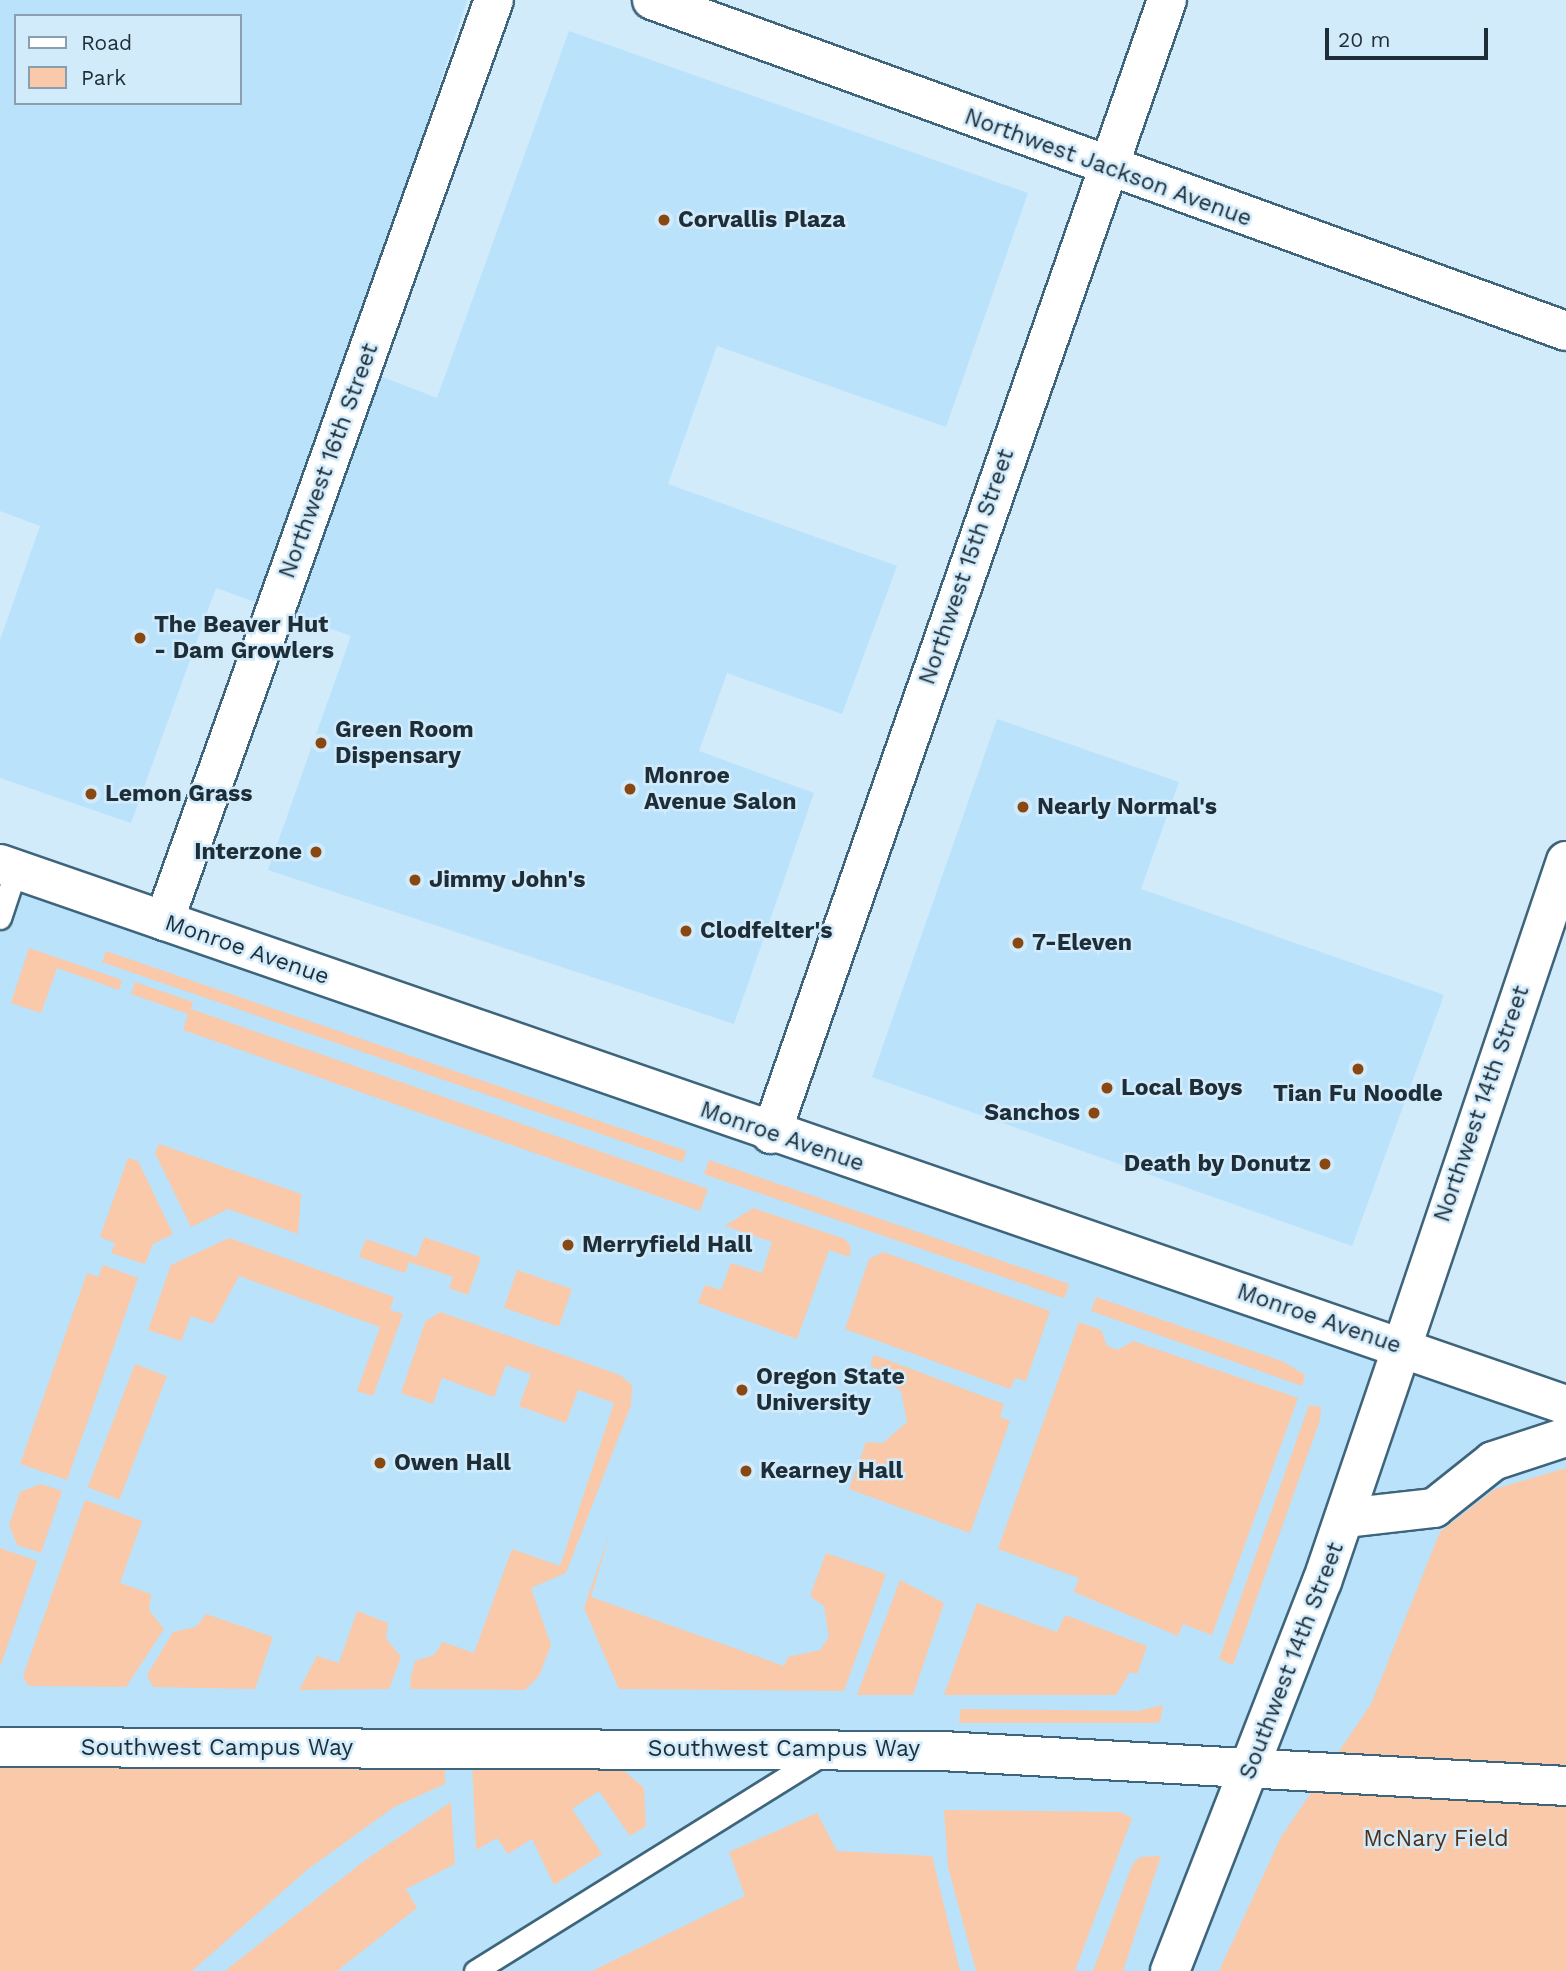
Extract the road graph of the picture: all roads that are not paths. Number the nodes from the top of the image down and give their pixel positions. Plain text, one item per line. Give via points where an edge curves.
1 (494, 0) edge
2 (652, 0) edge
3 (1167, 0) edge
4 (1105, 169) junction
5 (1566, 331) edge
6 (1566, 861) edge
7 (8, 867) edge
8 (0, 918) edge
9 (164, 921) junction
10 (771, 1134) junction
11 (1402, 1347) junction
12 (1566, 1405) edge
13 (1566, 1437) edge
14 (1346, 1518) junction
15 (0, 1747) edge
16 (831, 1750) junction
17 (1251, 1772) junction
18 (1566, 1786) edge
19 (475, 1971) edge
20 (1170, 1971) edge

1 - 9 street, Northwest 16th Street
2 - 4 street, Northwest Jackson Avenue
3 - 4 street, Northwest 15th Street
4 - 5 street, Northwest Jackson Avenue
4 - 10 street, Northwest 15th Street
6 - 11 street, Northwest 14th Street
7 - 8 lane
7 - 9 street, Monroe Avenue
9 - 10 street, Monroe Avenue
10 - 11 street, Monroe Avenue
11 - 12 street, Monroe Avenue
11 - 14 street, Southwest 14th Street
13 - 14 street via 1493,1461 1434,1508
14 - 17 street, Southwest 14th Street
15 - 16 street, Southwest Campus Way
16 - 17 street, Southwest Campus Way via 942,1751
16 - 19 lane
17 - 18 street, Southwest Campus Way
17 - 20 street, Southwest 14th Street

